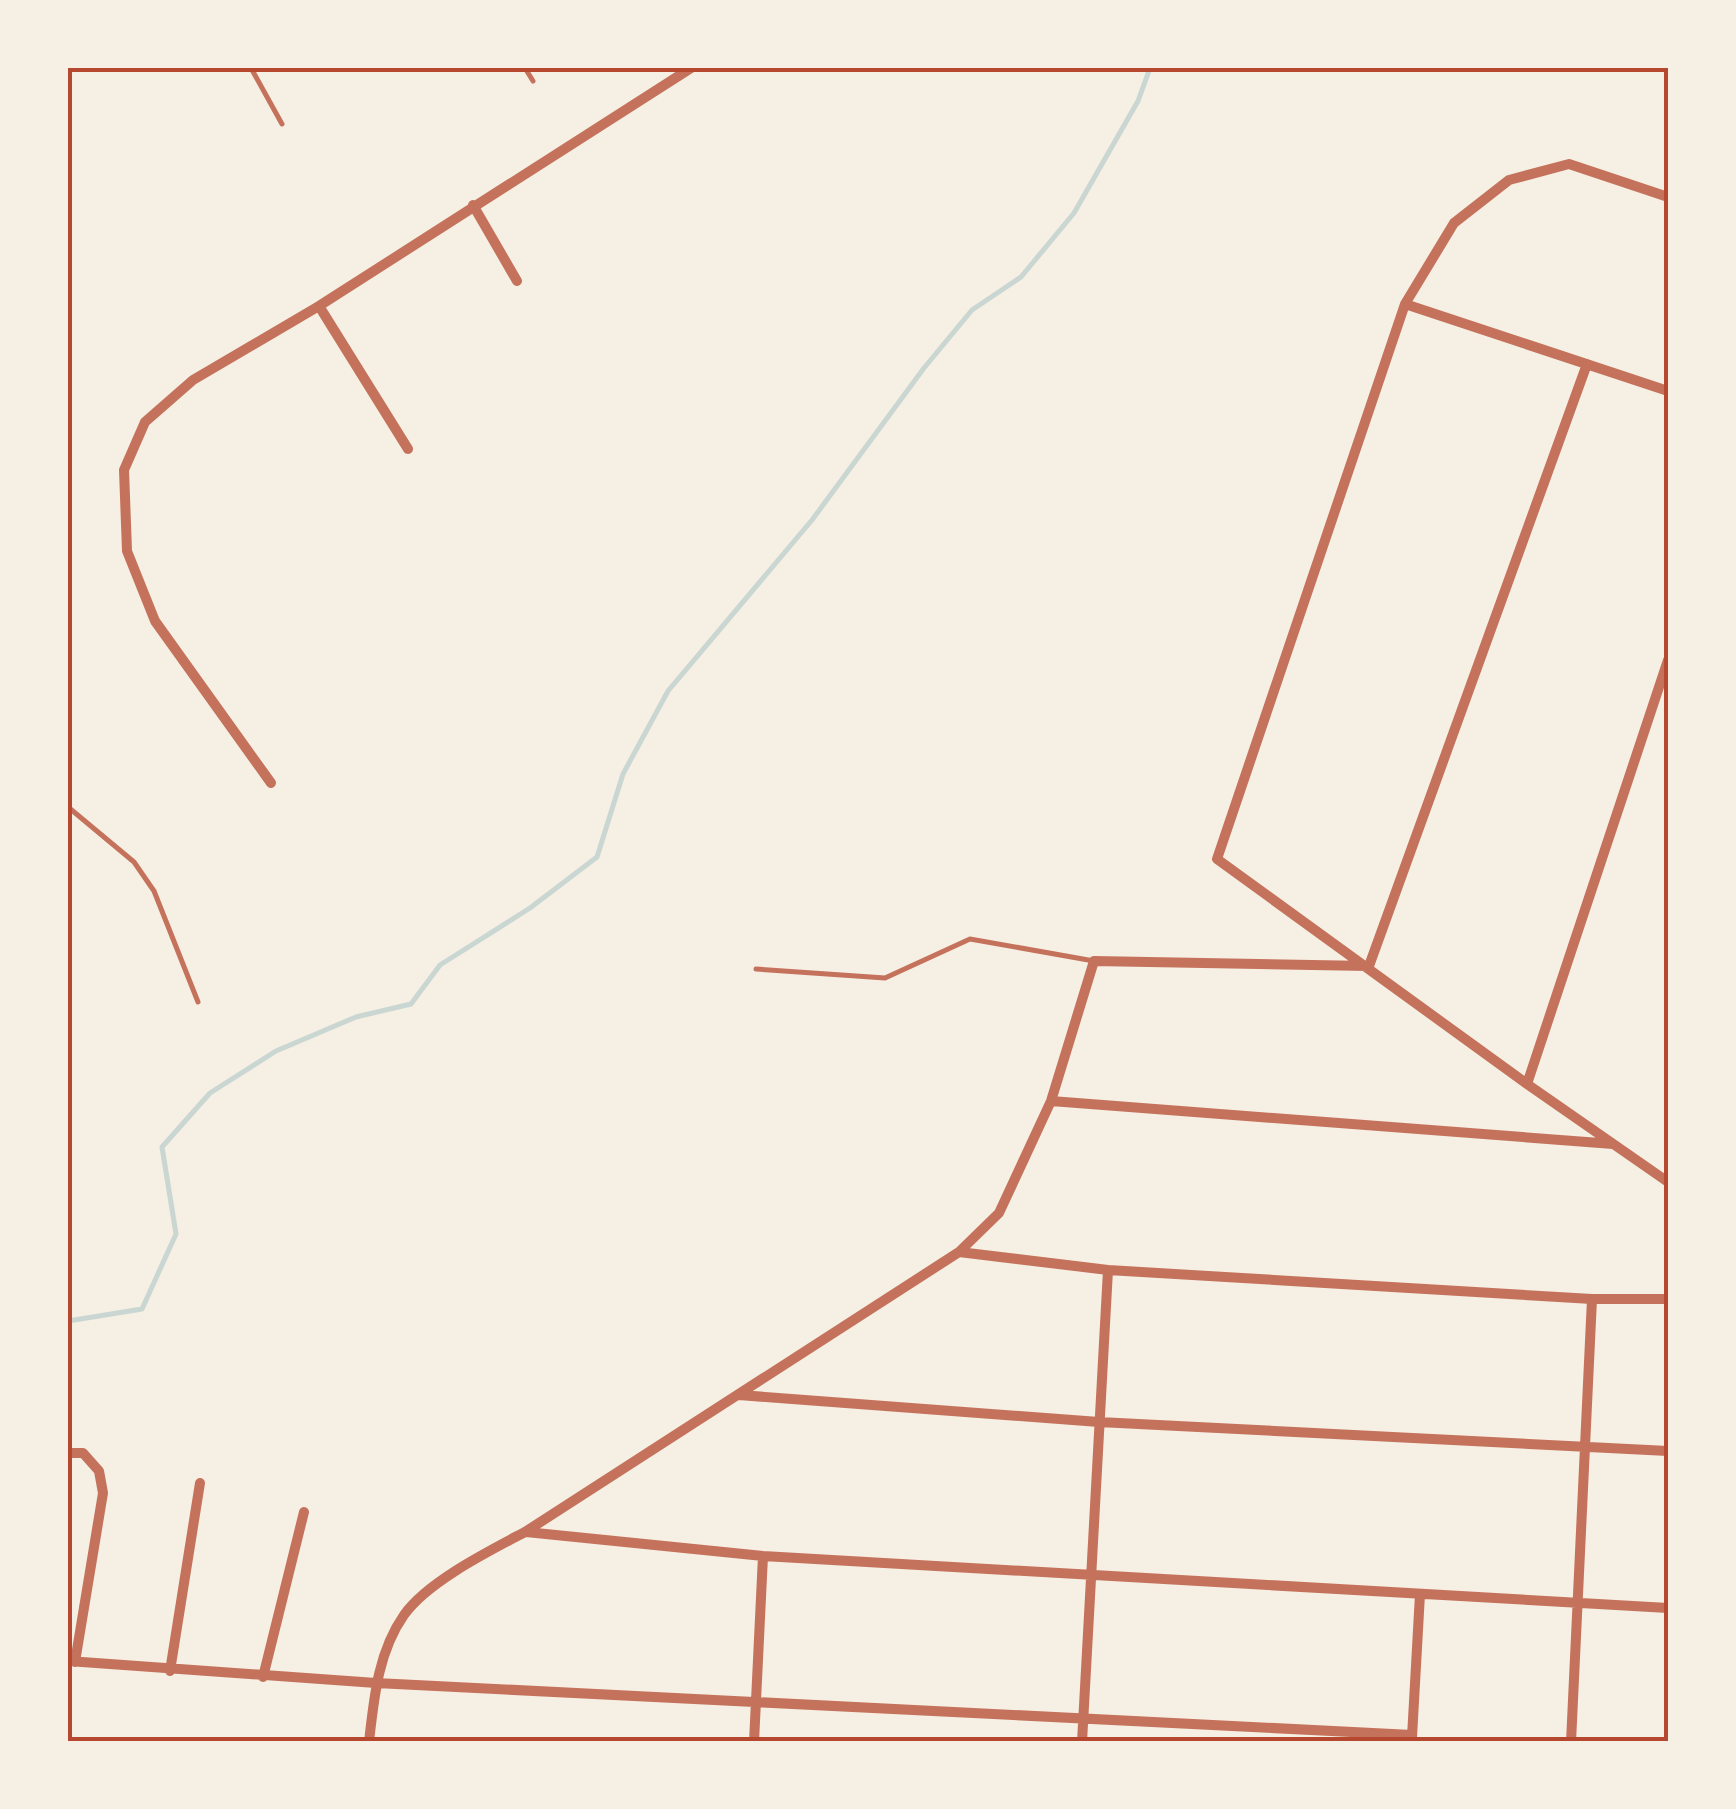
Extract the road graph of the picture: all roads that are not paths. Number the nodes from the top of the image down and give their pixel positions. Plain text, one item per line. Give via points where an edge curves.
1 (251, 68) edge
2 (525, 68) edge
3 (691, 68) edge
4 (532, 81) dead end
5 (282, 124) dead end
6 (1668, 197) edge
7 (473, 205) junction
8 (517, 281) dead end
9 (1405, 304) junction
10 (319, 306) junction
11 (1587, 364) junction
12 (1668, 391) edge
13 (408, 449) dead end
14 (1668, 660) edge
15 (271, 783) dead end
16 (68, 807) edge
17 (1094, 961) junction
18 (1369, 966) junction
19 (756, 969) dead end
20 (198, 1002) dead end
21 (1527, 1084) junction
22 (1051, 1101) junction
23 (1614, 1144) junction
24 (1668, 1182) edge
25 (959, 1252) junction
26 (1108, 1270) junction
27 (1668, 1299) edge
28 (1592, 1300) junction
29 (738, 1395) junction
30 (1099, 1422) junction
31 (1586, 1449) junction
32 (1668, 1452) edge
33 (68, 1453) edge
34 (200, 1483) dead end
35 (304, 1512) dead end
36 (525, 1532) junction
37 (762, 1556) junction
38 (1090, 1574) junction
39 (1420, 1594) junction
40 (1579, 1602) junction
41 (1668, 1608) edge
42 (71, 1662) edge
43 (170, 1671) junction
44 (263, 1676) junction
45 (376, 1683) junction
46 (756, 1703) junction
47 (1083, 1720) junction
48 (1412, 1738) edge
49 (369, 1742) edge
50 (754, 1742) edge
51 (1082, 1742) edge
52 (1571, 1742) edge

1 - 5 lane
2 - 4 lane
3 - 7 street
6 - 9 street via 1568,164 1509,180 1454,223
7 - 8 street
7 - 10 street
9 - 11 street
9 - 18 street via 1218,860
10 - 13 street
10 - 15 street via 193,380 145,422 124,470 126,552 155,621
11 - 12 street
11 - 18 street
14 - 21 street
16 - 20 lane via 134,862 154,890
17 - 18 street
17 - 19 lane via 970,940 885,978
17 - 22 street
18 - 21 street
21 - 23 street
22 - 23 street
22 - 25 street via 999,1213
23 - 24 street
25 - 26 street
25 - 29 street
26 - 28 street
26 - 30 street
27 - 28 street
28 - 31 street
29 - 30 street
29 - 36 street
30 - 31 street
30 - 38 street
31 - 32 street
31 - 40 street
33 - 42 street via 82,1453 99,1471 103,1493
34 - 43 street
35 - 44 street
36 - 37 street
36 - 45 street via 454,1570 404,1613
37 - 38 street
37 - 46 street
38 - 39 street
38 - 47 street
39 - 40 street
39 - 48 street
40 - 41 street
40 - 52 street
42 - 43 street
43 - 44 street
44 - 45 street
45 - 46 street
45 - 49 street
46 - 47 street
46 - 50 street
47 - 48 street
47 - 51 street

